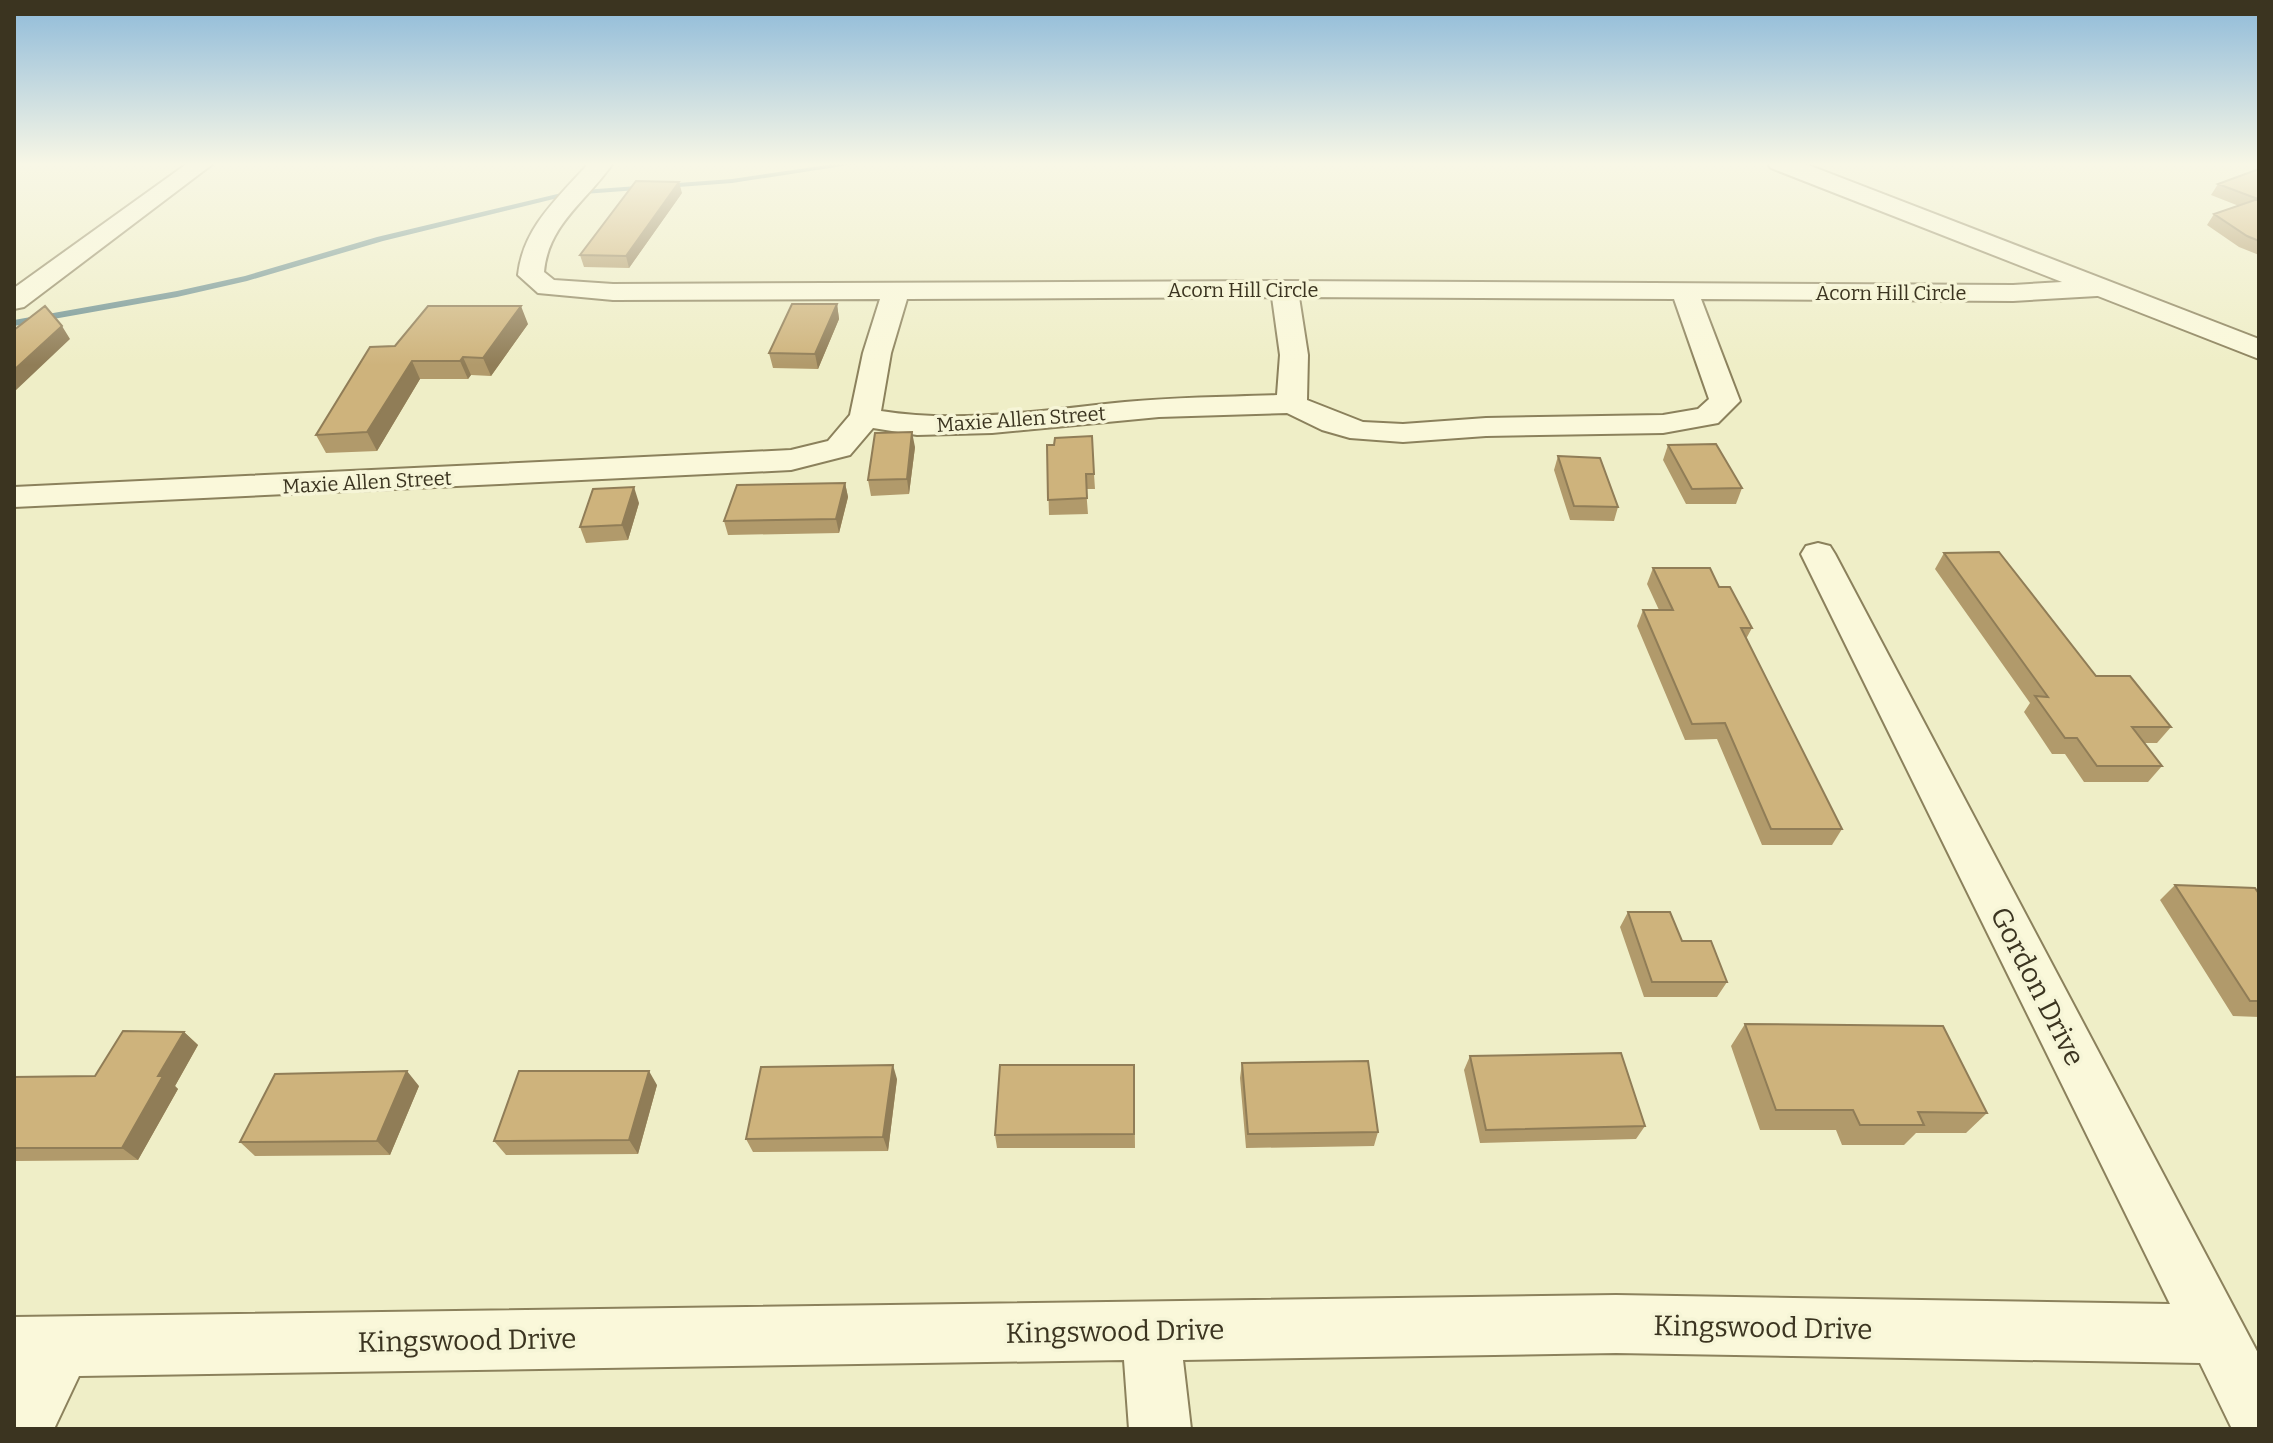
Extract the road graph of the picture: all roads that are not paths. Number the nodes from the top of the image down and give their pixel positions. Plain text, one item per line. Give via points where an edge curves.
1 (111, 230) edge
2 (545, 230) edge
3 (1951, 230) edge
4 (2097, 288) junction
5 (1284, 289) junction
6 (896, 291) junction
7 (1685, 292) junction
8 (14, 301) edge
9 (2255, 344) edge
10 (1292, 404) junction
11 (865, 417) junction
12 (14, 497) edge
13 (1818, 554) dead end
14 (1151, 1331) junction
15 (2215, 1334) junction
16 (38, 1346) edge
17 (2259, 1418) edge
18 (22, 1429) edge
19 (1160, 1429) edge

1 - 8 street
2 - 6 street, Acorn Hill Circle via 530,258 531,275 547,287 613,292
3 - 4 street
4 - 7 street, Acorn Hill Circle via 2013,293
4 - 9 street
5 - 6 street, Acorn Hill Circle
5 - 7 street, Acorn Hill Circle
5 - 10 street via 1294,355
6 - 11 street
7 - 10 street, Maxie Allen Street via 1725,401 1707,417 1663,424 1403,433 1361,431
10 - 11 street, Maxie Allen Street via 1159,408 992,424 917,426
11 - 12 street, Maxie Allen Street via 839,448 779,461
13 - 15 street, Gordon Drive
14 - 15 street, Kingswood Drive via 1616,1324
14 - 16 street, Kingswood Drive
14 - 19 street
15 - 17 street, Gordon Drive
16 - 18 street

